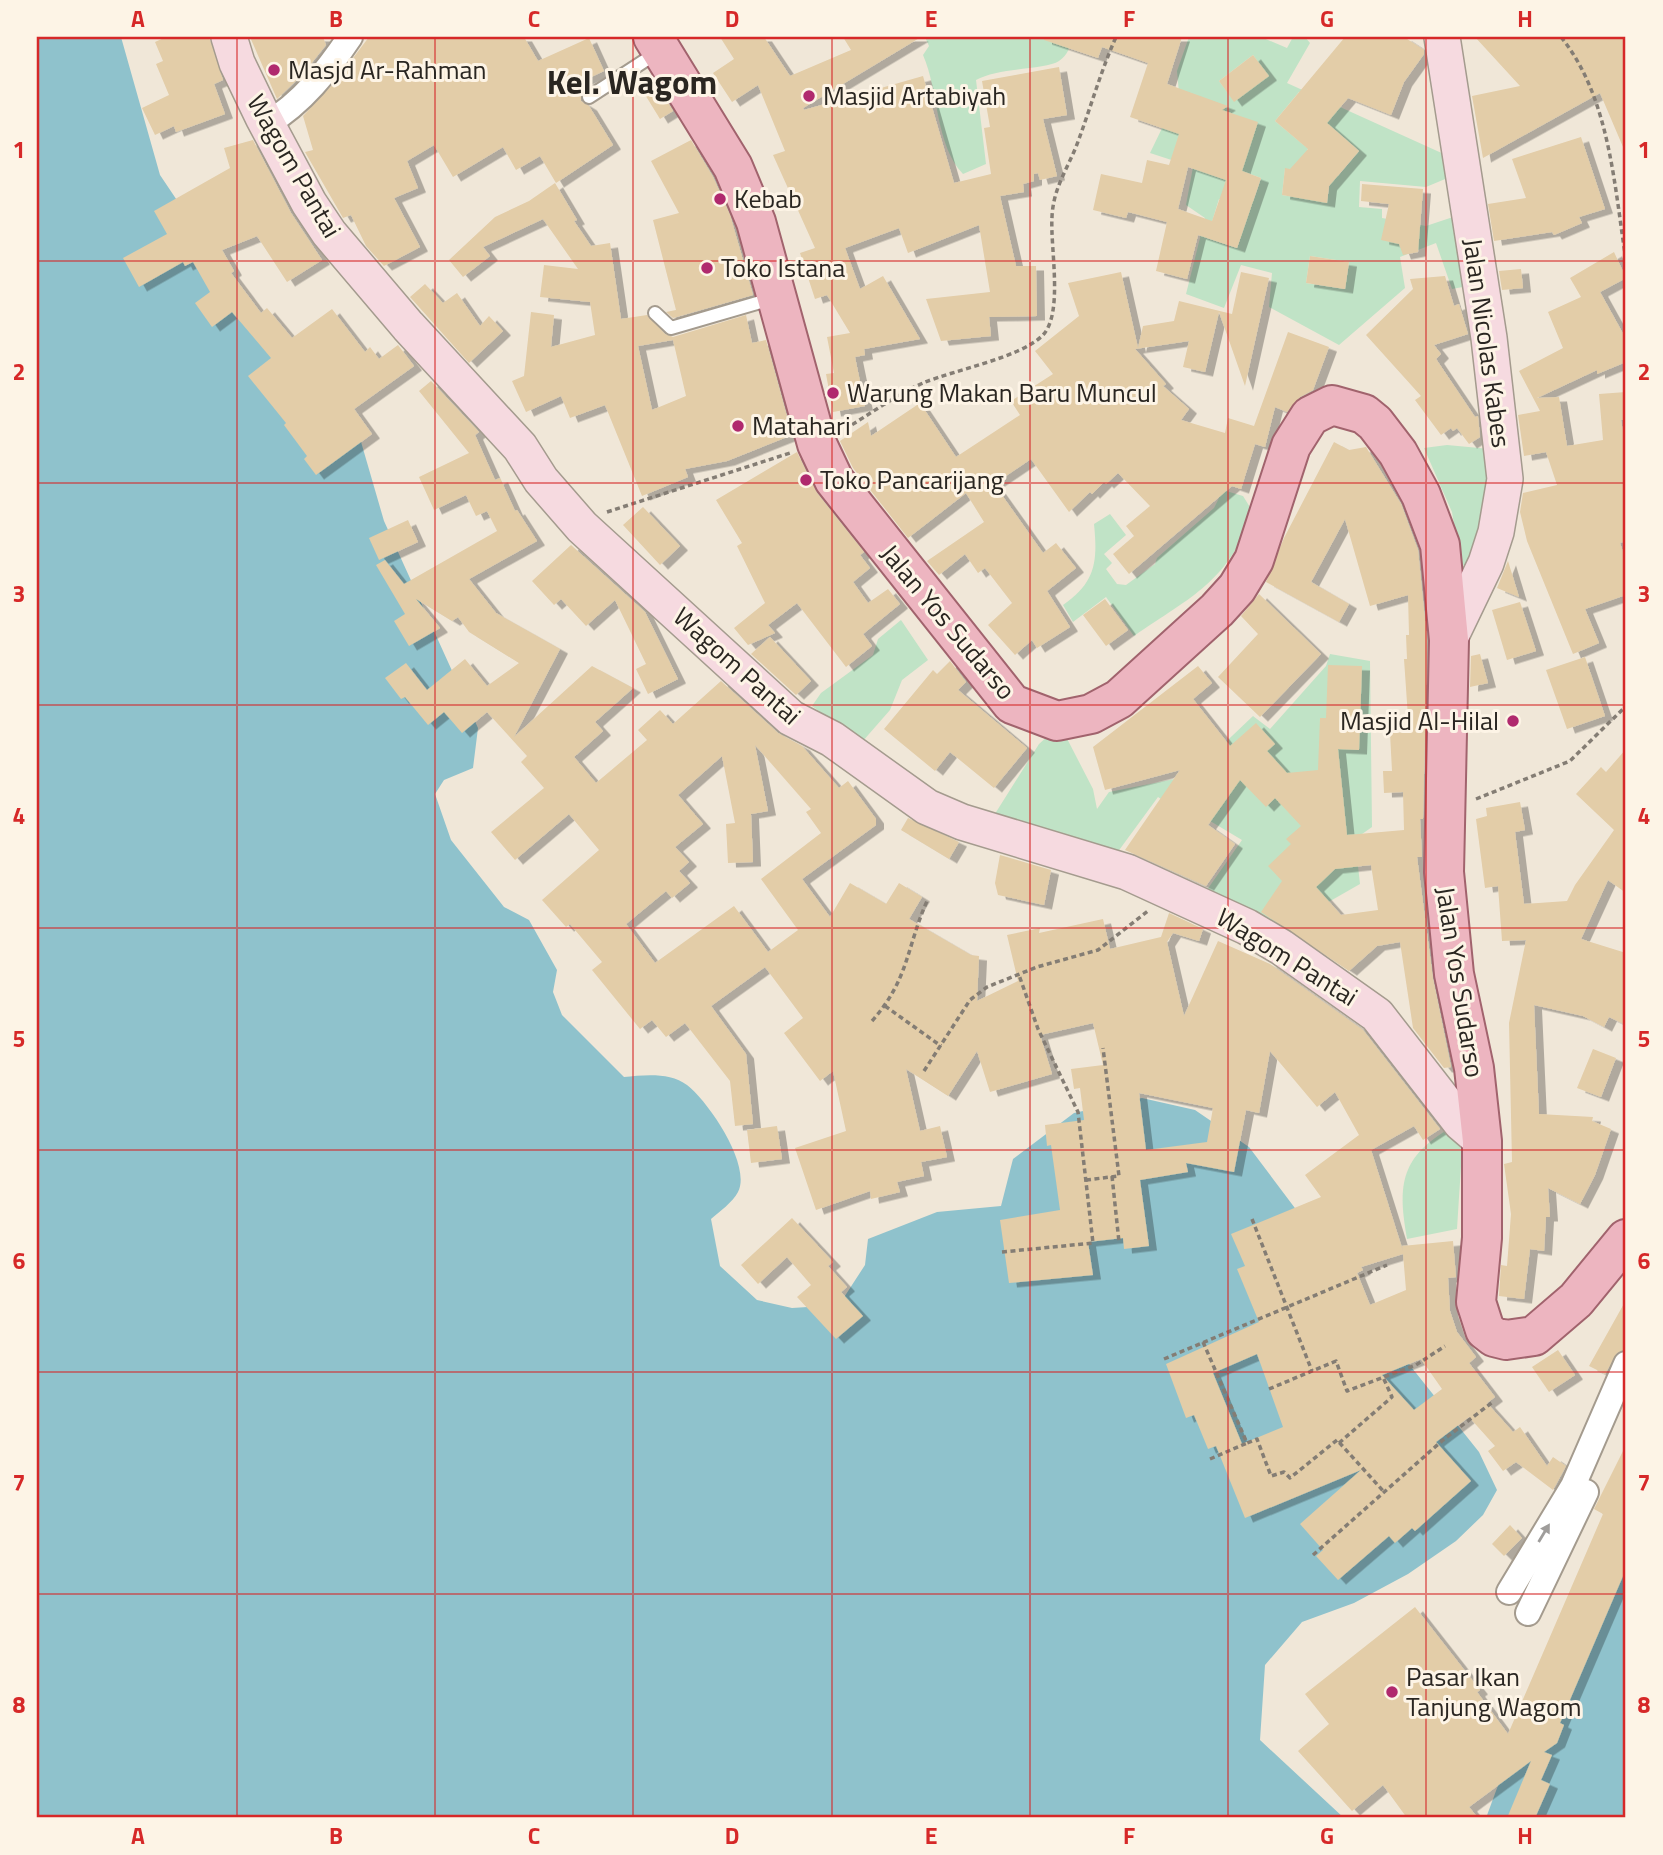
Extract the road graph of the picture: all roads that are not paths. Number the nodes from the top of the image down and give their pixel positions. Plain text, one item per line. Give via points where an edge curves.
1 (229, 37) edge
2 (350, 37) edge
3 (1442, 37) edge
4 (657, 43) edge
5 (589, 97) dead end
6 (267, 124) junction
7 (774, 298) junction
8 (655, 313) dead end
9 (1449, 640) junction
10 (1482, 1141) junction
11 (1626, 1239) edge
12 (1626, 1364) edge
13 (1626, 1406) edge
14 (1577, 1492) junction
15 (1509, 1592) dead end
16 (1528, 1613) dead end

1 - 6 street, Wagom Pantai
2 - 6 street via 320,80
3 - 9 street, Jalan Nicolas Kabes via 1489,338 1505,479 1486,563
4 - 5 lane
4 - 7 main road, Jalan Yos Sudarso via 733,167 756,222
6 - 10 street, Wagom Pantai via 329,233 520,447 541,480 582,527 791,718 831,738 910,797 962,822 1114,868 1259,933 1377,1015 1461,1123
7 - 8 lane via 671,328
7 - 9 main road, Jalan Yos Sudarso via 817,444 834,480 1013,704 1057,721 1091,714 1119,699 1217,610 1254,560 1300,430 1310,416 1332,405 1364,414 1375,424 1398,453 1421,495 1440,545
9 - 10 main road, Jalan Yos Sudarso via 1444,872 1454,974 1474,1068
10 - 11 main road, Jalan Yos Sudarso via 1482,1238 1476,1303 1480,1321 1494,1337 1519,1340 1544,1329 1576,1300
12 - 14 street
13 - 14 street
15 -> 14 street
14 - 16 street

